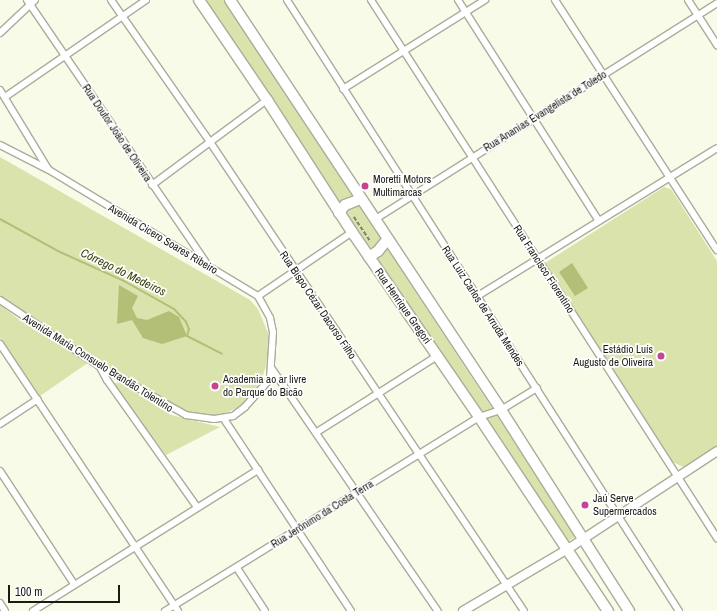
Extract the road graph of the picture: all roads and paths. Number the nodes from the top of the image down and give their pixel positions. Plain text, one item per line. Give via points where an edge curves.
1 (35, 0) edge
2 (111, 0) edge
3 (146, 0) edge
4 (199, 0) edge
5 (230, 0) edge
6 (287, 0) edge
7 (371, 0) edge
8 (458, 0) edge
9 (485, 0) edge
10 (555, 0) edge
11 (688, 0) edge
12 (28, 2) edge
13 (717, 2) edge
14 (466, 12) junction
15 (698, 15) junction
16 (122, 18) junction
17 (0, 34) edge
18 (717, 45) edge
19 (403, 51) junction
20 (64, 56) junction
21 (603, 74) junction
22 (0, 90) edge
23 (343, 90) junction
24 (5, 97) junction
25 (267, 100) junction
26 (534, 118) junction
27 (210, 142) junction
28 (0, 145) edge
29 (717, 148) edge
30 (472, 157) junction
31 (49, 170) junction
32 (670, 177) junction
33 (152, 185) junction
34 (411, 196) junction
35 (361, 200) junction
36 (339, 212) junction
37 (374, 220) junction
38 (600, 221) junction
39 (352, 232) junction
40 (387, 240) junction
41 (717, 250) edge
42 (369, 257) junction
43 (538, 258) junction
44 (208, 265) junction
45 (294, 269) junction
46 (258, 296) junction
47 (476, 297) junction
48 (0, 300) edge
49 (0, 344) edge
50 (437, 356) junction
51 (99, 366) junction
52 (272, 369) junction
53 (537, 388) junction
54 (378, 394) junction
55 (38, 399) junction
56 (501, 410) junction
57 (479, 417) junction
58 (224, 419) junction
59 (0, 424) edge
60 (317, 432) junction
61 (717, 451) edge
62 (419, 453) junction
63 (258, 470) junction
64 (0, 472) edge
65 (677, 476) junction
66 (357, 491) junction
67 (197, 507) junction
68 (617, 514) junction
69 (297, 529) junction
70 (582, 537) junction
71 (717, 538) edge
72 (135, 545) junction
73 (568, 548) junction
74 (237, 568) junction
75 (74, 584) junction
76 (506, 585) junction
77 (0, 603) edge
78 (176, 608) edge
79 (5, 611) edge
80 (33, 611) edge
81 (165, 611) edge
82 (265, 611) edge
83 (351, 611) edge
84 (438, 611) edge
85 (463, 611) edge
86 (524, 611) edge
87 (608, 611) edge
88 (629, 611) edge
89 (680, 611) edge

1 - 12 street
2 - 16 street, Rua Bispo Cézar Dacorso Filho
3 - 16 street
4 - 25 main road, Rua Henrique Gregori
5 - 35 main road, Rua Henrique Gregori
6 - 23 street, Rua Luiz Carlos de Arruda Mendes
7 - 19 street, Rua Francisco Fiorentino
8 - 14 street
9 - 14 street
10 - 21 street
11 - 15 street
12 - 17 street
12 - 20 street, Rua Doutor João de Oliveira
13 - 15 street, Rua Ananias Evangelista de Toledo
14 - 19 street
14 - 26 street
15 - 18 street
15 - 21 street, Rua Ananias Evangelista de Toledo
16 - 20 street
16 - 27 street, Rua Bispo Cézar Dacorso Filho
19 - 23 street
19 - 30 street, Rua Francisco Fiorentino
20 - 24 street
20 - 33 street, Rua Doutor João de Oliveira
21 - 26 street, Rua Ananias Evangelista de Toledo
21 - 32 street
22 - 24 street
23 - 34 street, Rua Luiz Carlos de Arruda Mendes
24 - 31 street
25 - 27 street
25 - 36 main road, Rua Henrique Gregori
26 - 30 street, Rua Ananias Evangelista de Toledo
26 - 38 street
27 - 33 street
27 - 45 street, Rua Bispo Cézar Dacorso Filho
28 - 31 street, Avenida Cicero Soares Ribeiro
29 - 32 street
30 - 34 street, Rua Ananias Evangelista de Toledo
30 - 43 street, Rua Francisco Fiorentino
31 - 44 street, Avenida Cicero Soares Ribeiro
32 - 38 street
32 - 41 street
33 - 44 street, Rua Doutor João de Oliveira
34 - 37 street, Rua Ananias Evangelista de Toledo
34 - 47 street, Rua Luiz Carlos de Arruda Mendes
35 - 36 main road via 345,205
35 - 37 main road, Rua Henrique Gregori
36 - 39 main road, Rua Henrique Gregori
37 - 40 main road, Rua Henrique Gregori
38 - 43 street
39 - 42 main road, Rua Henrique Gregori
39 - 45 street
40 - 42 main road
40 - 56 main road, Rua Henrique Gregori
42 - 50 main road, Rua Henrique Gregori
43 - 47 street
43 - 65 street, Rua Francisco Fiorentino
44 - 46 street, Avenida Cicero Soares Ribeiro
45 - 46 street
45 - 54 street, Rua Bispo Cézar Dacorso Filho
46 - 52 street, Avenida Cicero Soares Ribeiro via 270,318 273,332
47 - 53 street, Rua Luiz Carlos de Arruda Mendes
48 - 51 street, Avenida Maria Consuelo Brandão Tolentino
49 - 55 street
50 - 54 street
50 - 57 main road, Rua Henrique Gregori
51 - 58 street, Avenida Maria Consuelo Brandão Tolentino via 186,415
51 - 67 street via 106,380
52 - 58 street via 270,380 246,407
52 - 60 street
53 - 56 street, Rua Jerônimo da Costa Terra
53 - 68 street, Rua Luiz Carlos de Arruda Mendes
54 - 60 street
54 - 62 street, Rua Bispo Cézar Dacorso Filho
55 - 59 street
55 - 72 street
56 - 57 street, Rua Jerônimo da Costa Terra
56 - 70 main road, Rua Henrique Gregori
57 - 62 street, Rua Jerônimo da Costa Terra
57 - 73 main road, Rua Henrique Gregori
58 - 63 street
60 - 66 street
61 - 65 street
62 - 66 street, Rua Jerônimo da Costa Terra
62 - 76 street, Rua Bispo Cézar Dacorso Filho
63 - 67 street
63 - 69 street
64 - 75 street
65 - 68 street
65 - 71 street, Rua Francisco Fiorentino
66 - 69 street, Rua Jerônimo da Costa Terra
66 - 84 street
67 - 72 street
68 - 70 street
68 - 89 street, Rua Luiz Carlos de Arruda Mendes
69 - 74 street, Rua Jerônimo da Costa Terra
69 - 83 street
70 - 73 street
70 - 88 main road, Rua Henrique Gregori
72 - 75 street
72 - 78 street
73 - 76 street
73 - 87 main road, Rua Henrique Gregori
74 - 78 street, Rua Jerônimo da Costa Terra
74 - 82 street
75 - 80 street
76 - 85 street
76 - 86 street, Rua Bispo Cézar Dacorso Filho
77 - 79 street
78 - 81 street, Rua Jerônimo da Costa Terra

